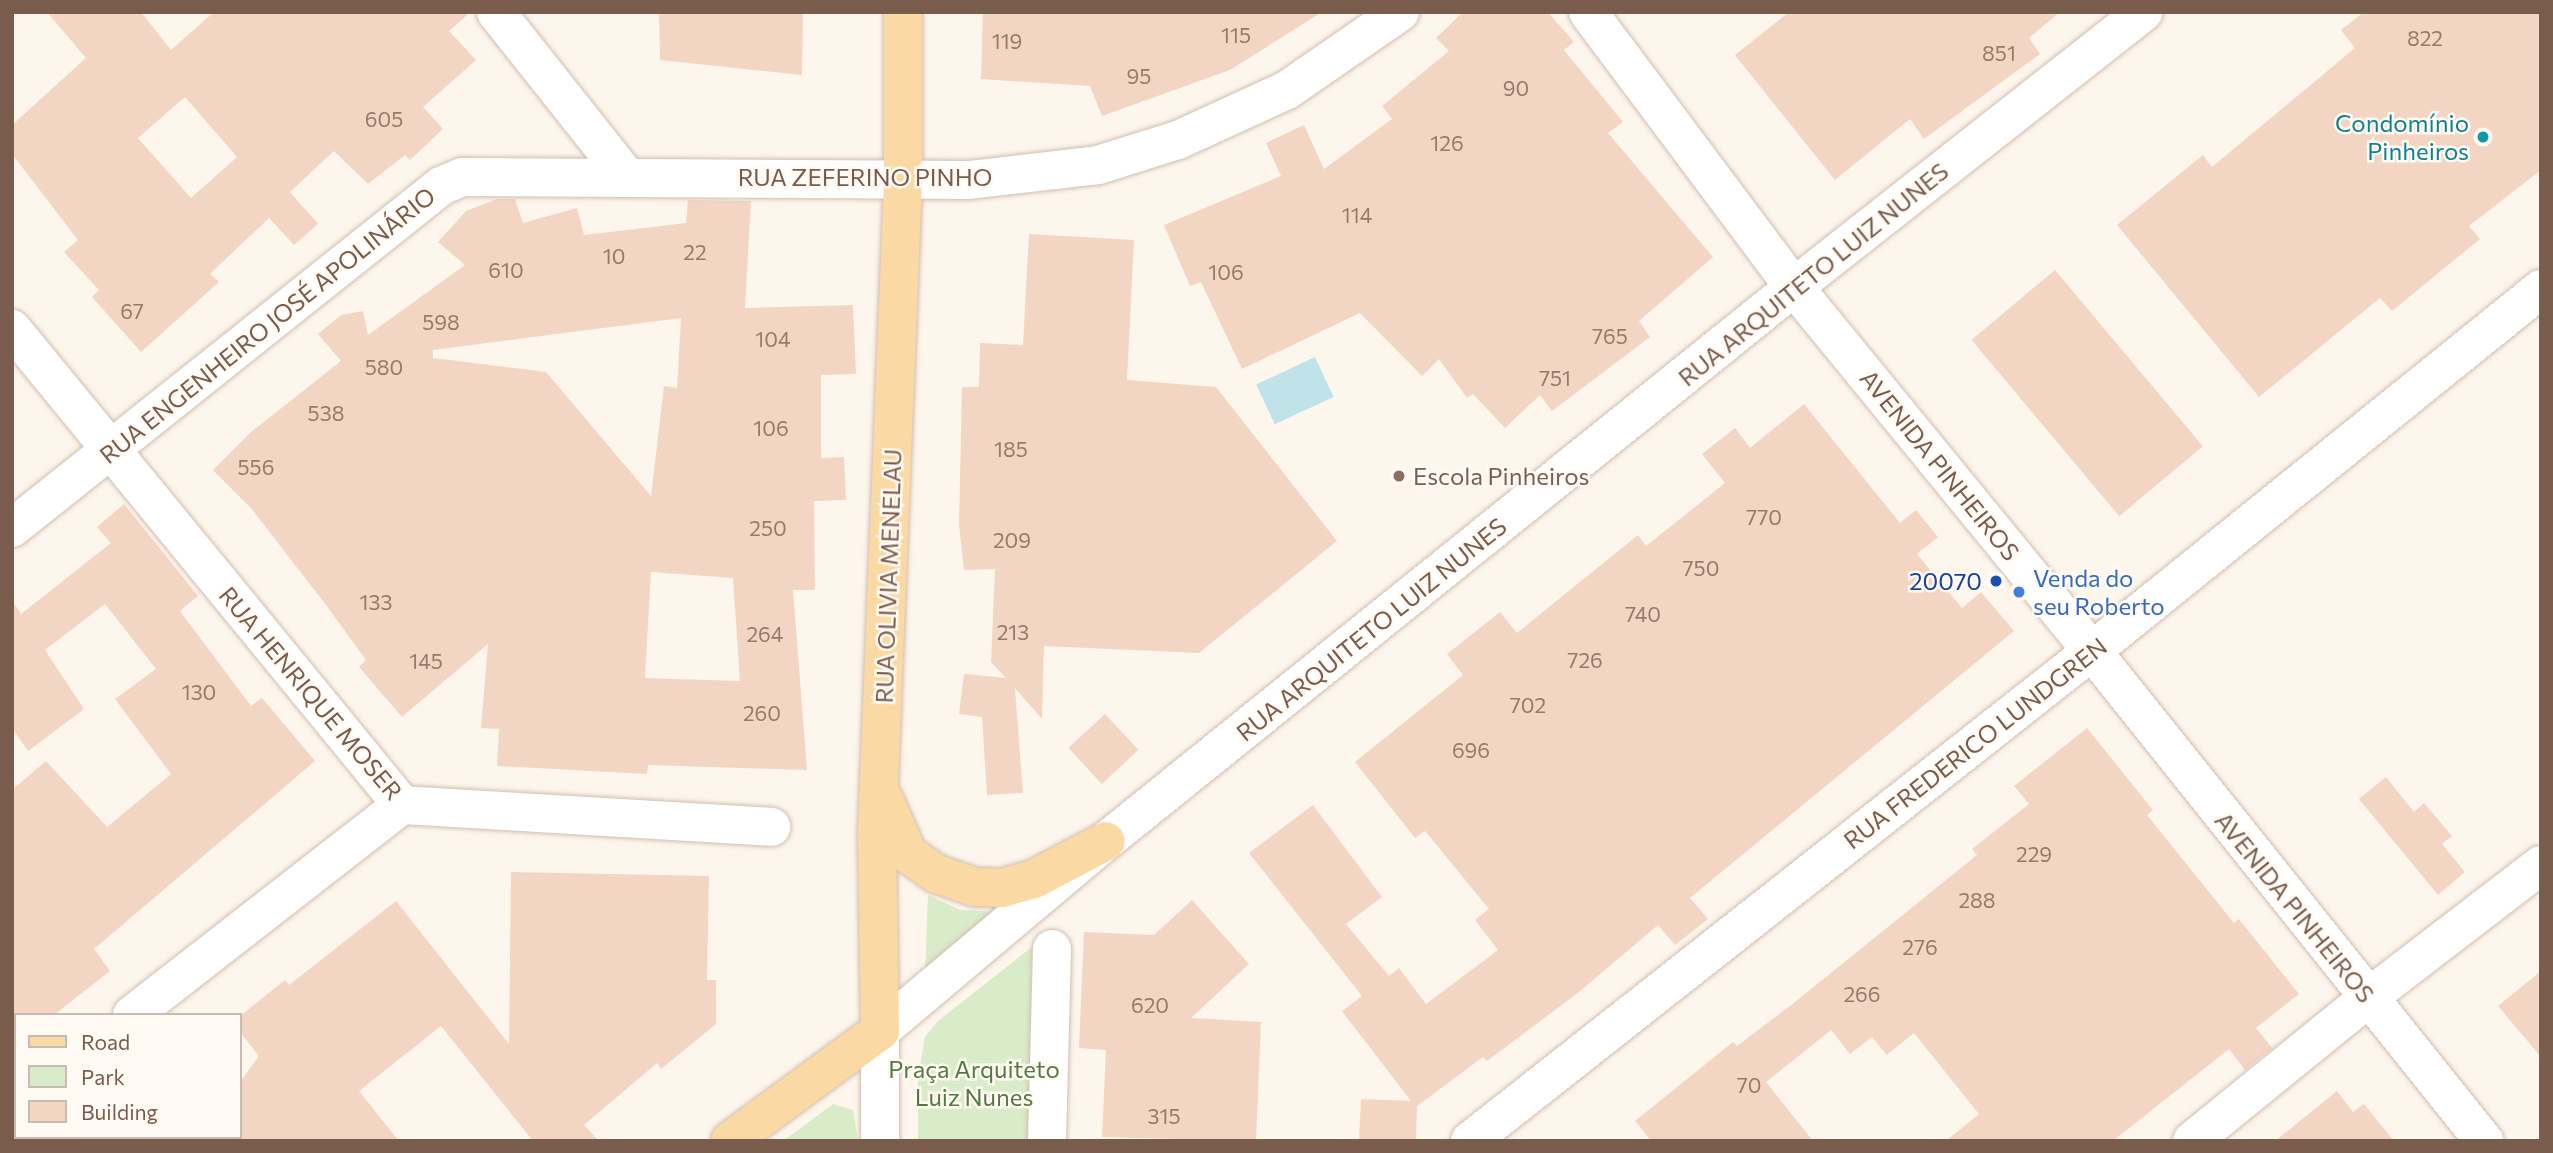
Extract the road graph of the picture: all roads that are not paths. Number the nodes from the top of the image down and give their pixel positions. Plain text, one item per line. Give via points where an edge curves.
1 (496, 12) edge
2 (903, 12) edge
3 (1400, 12) edge
4 (1588, 12) edge
5 (2144, 12) edge
6 (626, 176) junction
7 (904, 181) junction
8 (1794, 287) junction
9 (2541, 289) edge
10 (12, 329) edge
11 (112, 452) junction
12 (12, 528) edge
13 (2092, 651) junction
14 (879, 787) junction
15 (402, 805) junction
16 (771, 827) dead end
17 (1106, 841) junction
18 (2541, 865) edge
19 (1052, 949) dead end
20 (2369, 996) junction
21 (135, 1013) edge
22 (880, 1031) junction
23 (730, 1141) edge
24 (880, 1141) edge
25 (1047, 1141) edge
26 (1470, 1141) edge
27 (2192, 1141) edge
28 (2484, 1141) edge

1 - 6 street
2 - 7 main road, RUA OLIVIA MENELAU
3 - 7 street, RUA ZEFERINO PINHO via 1287,90 1178,140 1098,165 969,180
4 - 8 street, AVENIDA PINHEIROS
5 - 8 street, RUA ARQUITETO LUIZ NUNES
6 - 7 street, RUA ZEFERINO PINHO
6 - 11 street, RUA ENGENHEIRO JOSÉ APOLINÁRIO via 486,175 462,177 440,186
7 - 14 main road, RUA OLIVIA MENELAU
8 - 13 street, AVENIDA PINHEIROS
8 - 17 street, RUA ARQUITETO LUIZ NUNES
9 - 13 street, RUA FREDERICO LUNDGREN
10 - 11 street, RUA HENRIQUE MOSER
11 - 12 street, RUA ENGENHEIRO JOSÉ APOLINÁRIO
11 - 15 street, RUA HENRIQUE MOSER
13 - 20 street, AVENIDA PINHEIROS
13 - 26 street, RUA FREDERICO LUNDGREN
14 - 17 main road via 908,854 937,874 974,887 1002,888 1034,879
14 - 22 main road, RUA OLIVIA MENELAU
15 - 16 street, RUA HENRIQUE MOSER
15 - 21 street
17 - 22 street, RUA ARQUITETO LUIZ NUNES
18 - 20 street
19 - 25 street
20 - 27 street
20 - 28 street, AVENIDA PINHEIROS
22 - 23 main road, RUA ARQUITETO LUIZ NUNES
22 - 24 street, RUA OLIVIA MENELAU

